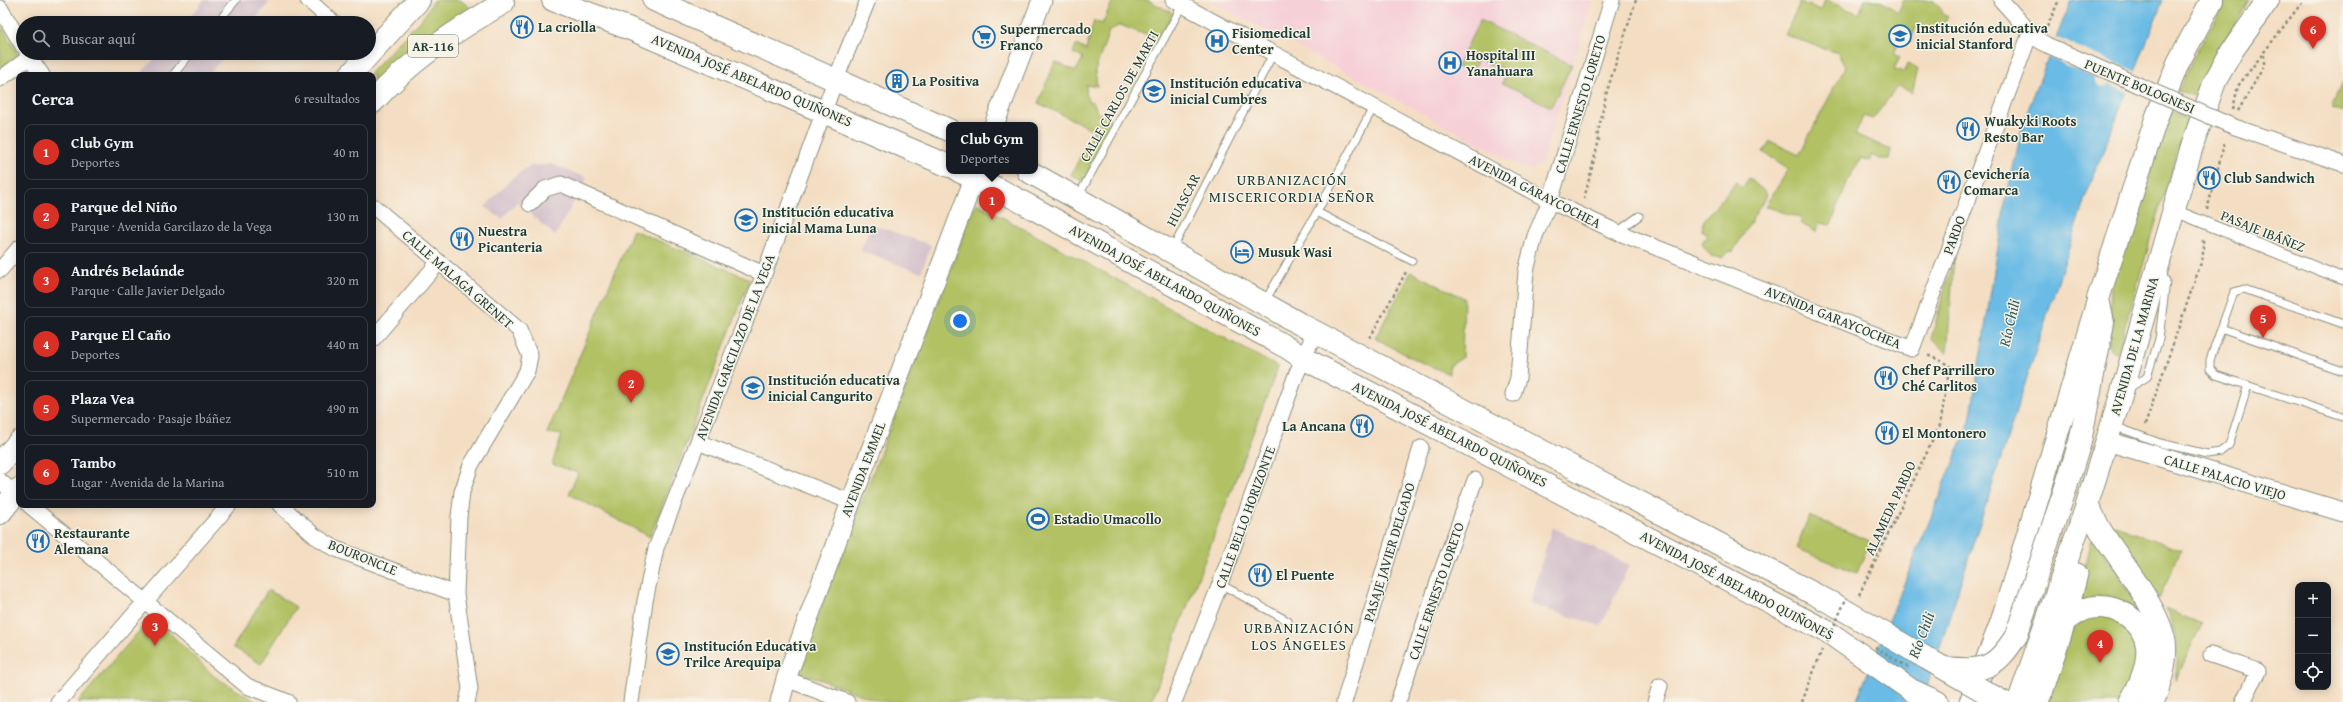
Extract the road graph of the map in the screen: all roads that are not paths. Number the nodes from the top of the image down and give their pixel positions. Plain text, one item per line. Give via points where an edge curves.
1 (236, 0) edge
2 (308, 0) edge
3 (419, 0) edge
4 (553, 0) edge
5 (654, 0) edge
6 (868, 0) edge
7 (1042, 0) edge
8 (1612, 0) edge
9 (2001, 0) edge
10 (2212, 0) edge
11 (2268, 0) edge
12 (503, 1) edge
13 (1180, 2) edge
14 (0, 8) edge
15 (223, 16) edge
16 (326, 16) edge
17 (16, 34) edge
18 (2040, 40) junction
19 (376, 46) edge
20 (1273, 54) junction
21 (19, 60) edge
22 (32, 60) edge
23 (185, 60) edge
24 (363, 60) edge
25 (40, 72) edge
26 (175, 72) edge
27 (353, 72) edge
28 (0, 80) edge
29 (835, 80) junction
30 (376, 99) edge
31 (1373, 108) junction
32 (824, 110) junction
33 (995, 122) edge
34 (946, 129) edge
35 (2343, 164) edge
36 (946, 165) edge
37 (970, 174) edge
38 (1033, 174) edge
39 (1077, 199) junction
40 (1550, 201) junction
41 (530, 204) dead end
42 (376, 209) edge
43 (2173, 210) junction
44 (1317, 212) junction
45 (1639, 216) dead end
46 (1617, 232) junction
47 (16, 251) edge
48 (1171, 252) junction
49 (1412, 261) road end
50 (439, 262) junction
51 (0, 270) edge
52 (764, 274) junction
53 (2343, 279) edge
54 (2098, 299) junction
55 (1264, 304) junction
56 (2343, 324) edge
57 (2221, 328) junction
58 (1315, 332) junction
59 (376, 336) edge
60 (1912, 349) joint
61 (1303, 358) junction
62 (2343, 371) edge
63 (2248, 385) junction
64 (1514, 394) dead end
65 (2343, 417) edge
66 (2109, 433) junction
67 (698, 442) junction
68 (16, 445) edge
69 (1421, 448) dead end
70 (0, 463) edge
71 (1475, 480) dead end
72 (16, 493) edge
73 (851, 502) junction
74 (34, 508) edge
75 (227, 508) edge
76 (283, 508) edge
77 (2085, 512) junction
78 (2343, 512) edge
79 (0, 513) edge
80 (1220, 584) junction
81 (456, 594) junction
82 (145, 602) junction
83 (1288, 621) dead end
84 (2065, 621) junction
85 (2001, 622) junction
86 (2043, 629) junction
87 (2211, 655) dead end
88 (1935, 663) junction
89 (786, 679) junction
90 (1660, 686) dead end
91 (1918, 696) edge
92 (58, 702) edge
93 (288, 702) edge
94 (467, 702) edge
95 (631, 702) edge
96 (780, 702) edge
97 (846, 702) edge
98 (1174, 702) edge
99 (1344, 702) edge
100 (1398, 702) edge
101 (1654, 702) edge
102 (1937, 702) edge
103 (1970, 702) edge
104 (2004, 702) edge
105 (2018, 702) edge
106 (2039, 702) edge
107 (2130, 702) edge
108 (2153, 702) edge
109 (2243, 702) edge

1 - 15 lane
2 - 16 street
3 - 19 main road, AR-116
4 - 32 main road, AVENIDA JOSÉ ABELARDO QUIÑONES via 633,30
5 - 29 main road
6 - 29 street, AVENIDA GARCILAZO DE LA VEGA
7 - 33 street
8 - 40 street, CALLE ERNESTO LORETO
9 - 18 street
10 - 54 main road via 2178,63 2157,116
11 - 43 main road, AVENIDA DE LA MARINA via 2232,50 2215,81
12 - 30 main road, AR-116 via 435,45 391,82
13 - 20 street, AVENIDA GARAYCOCHEA
13 - 39 lane, CALLE CARLOS DE MARTI
14 - 17 street
18 - 35 street, PUENTE BOLOGNESI, bridge
18 - 60 street, PARDO
20 - 31 street, AVENIDA GARAYCOCHEA
20 - 48 lane, HUASCAR
21 - 28 street
22 - 25 street
23 - 26 lane
24 - 27 main road, AR-116
29 - 32 street, AVENIDA GARCILAZO DE LA VEGA
29 - 34 main road
31 - 40 street, AVENIDA GARAYCOCHEA
31 - 44 lane
32 - 36 main road, AVENIDA JOSÉ ABELARDO QUIÑONES
32 - 52 street, AVENIDA GARCILAZO DE LA VEGA
37 - 61 main road, AVENIDA JOSÉ ABELARDO QUIÑONES
37 - 73 street, AVENIDA EMMEL
38 - 39 main road, AVENIDA JOSÉ ABELARDO QUIÑONES
39 - 48 main road, AVENIDA JOSÉ ABELARDO QUIÑONES
40 - 46 street, AVENIDA GARAYCOCHEA
40 - 64 street, CALLE ERNESTO LORETO via 1535,236 1526,271 1518,378
41 - 52 street via 545,189 561,184
42 - 50 street, CALLE MALAGA GRENET
43 - 53 street, PASAJE IBÁÑEZ
43 - 66 main road, AVENIDA DE LA MARINA
44 - 49 lane
44 - 55 lane
45 - 46 lane
46 - 60 street, AVENIDA GARAYCOCHEA
47 - 51 street
48 - 55 main road, AVENIDA JOSÉ ABELARDO QUIÑONES
50 - 59 street
50 - 81 street, CALLE MALAGA GRENET via 519,330 530,356 527,371 471,465 462,492
52 - 67 street, AVENIDA GARCILAZO DE LA VEGA
54 - 85 main road
54 - 88 main road, bridge via 2103,323 2080,442 2016,636 2006,652 1994,663 1978,669
55 - 58 main road, AVENIDA JOSÉ ABELARDO QUIÑONES
56 - 57 lane via 2238,289 2234,292
57 - 62 lane
57 - 63 lane via 2210,360 2210,369 2216,375
58 - 61 street, CALLE BELLO HORIZONTE
58 - 88 main road, AVENIDA JOSÉ ABELARDO QUIÑONES via 1847,600
61 - 80 street, CALLE BELLO HORIZONTE
61 - 91 main road, AVENIDA JOSÉ ABELARDO QUIÑONES via 1826,641
63 - 65 lane
63 - 66 lane via 2229,445 2220,452 2208,454 2136,435
66 - 77 main road, AVENIDA DE LA MARINA
66 - 78 street, CALLE PALACIO VIEJO
67 - 73 street
67 - 95 street, AVENIDA GARCILAZO DE LA VEGA via 656,548 645,600
68 - 70 main road
69 - 99 street, PASAJE JAVIER DELGADO
71 - 100 street, CALLE ERNESTO LORETO
72 - 79 main road
73 - 89 street, AVENIDA EMMEL
74 - 82 street
75 - 82 street
76 - 81 street, BOURONCLE via 315,536 336,549
77 - 84 main road via 2080,562
77 - 86 main road, AVENIDA DE LA MARINA
77 - 108 main road via 2100,529 2155,614 2165,644 2164,668
80 - 83 lane
80 - 98 street, CALLE BELLO HORIZONTE
81 - 94 street, CALLE MALAGA GRENET via 470,689
82 - 92 street
82 - 93 street via 246,686
84 - 106 main road
84 - 107 main road via 2080,611 2099,607 2114,609 2130,616 2141,629 2147,648 2145,669
85 - 86 main road via 2003,642 2013,651 2025,650
85 - 103 main road
86 - 105 main road, AVENIDA DE LA MARINA
87 - 109 street via 2258,672
88 - 104 main road, AVENIDA JOSÉ ABELARDO QUIÑONES, bridge
89 - 96 street, AVENIDA EMMEL
89 - 97 street
90 - 101 street
91 - 102 main road, AVENIDA JOSÉ ABELARDO QUIÑONES

